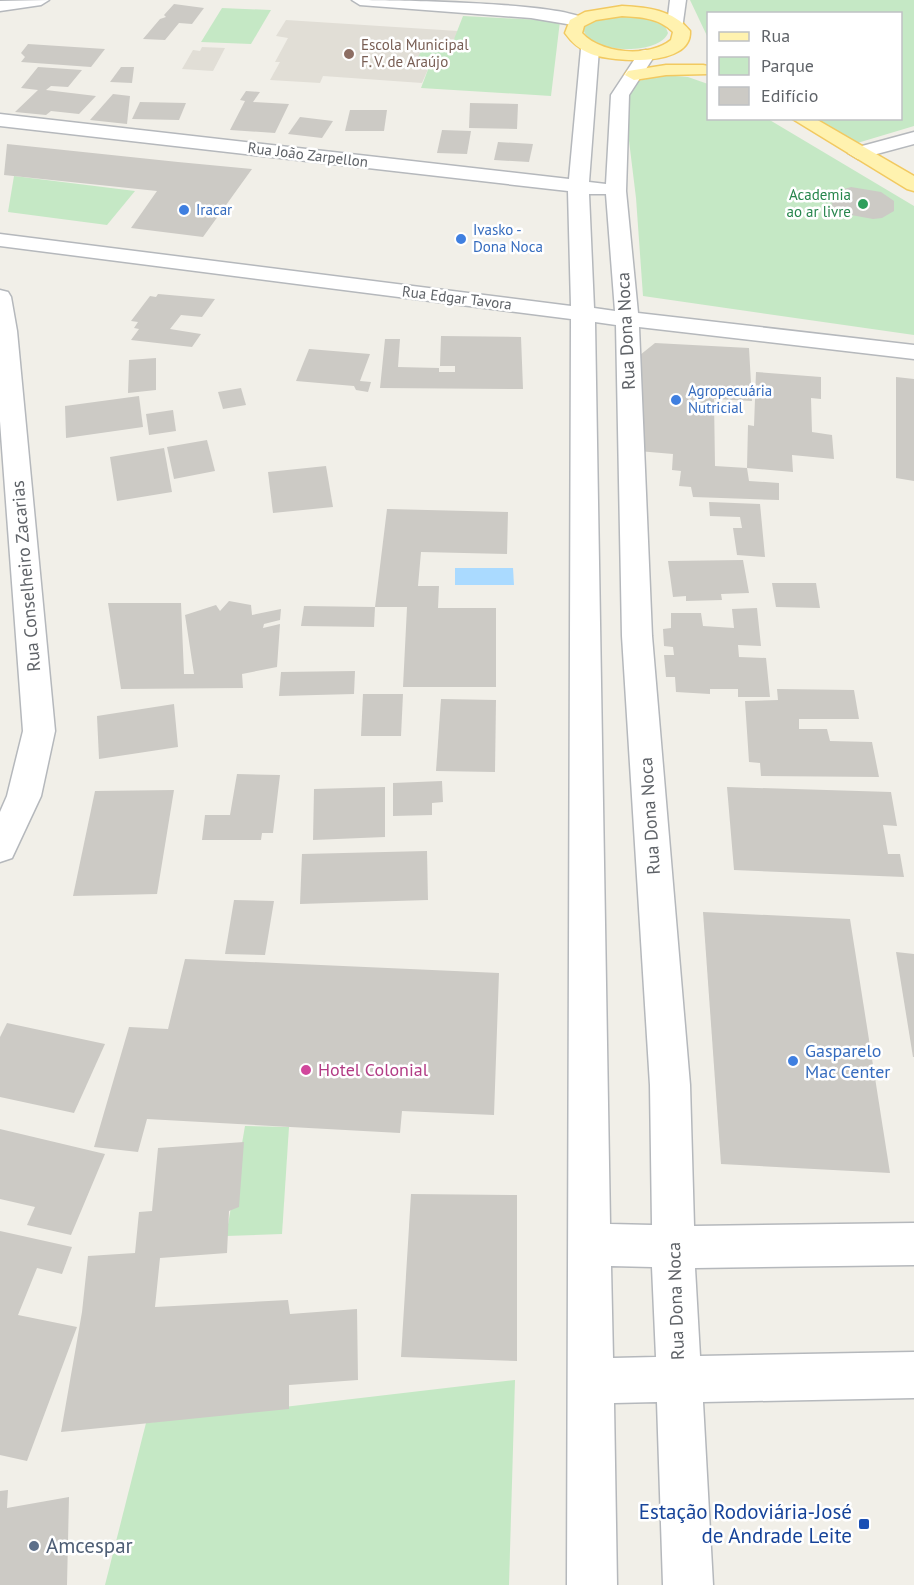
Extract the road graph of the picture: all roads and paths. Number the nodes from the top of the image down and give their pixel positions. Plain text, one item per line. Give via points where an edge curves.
1 (41, 0) edge
2 (360, 0) edge
3 (638, 0) edge
4 (678, 0) edge
5 (24, 4) junction
6 (0, 6) edge
7 (657, 16) junction
8 (0, 19) edge
9 (587, 22) edge
10 (679, 31) junction
11 (646, 61) junction
12 (707, 67) edge
13 (0, 120) edge
14 (803, 120) edge
15 (914, 138) edge
16 (858, 153) junction
17 (914, 185) edge
18 (578, 187) junction
19 (616, 191) junction
20 (0, 240) edge
21 (0, 297) edge
22 (584, 314) junction
23 (627, 318) junction
24 (3, 330) edge
25 (914, 352) edge
26 (586, 635) junction
27 (637, 636) junction
28 (12, 795) edge
29 (0, 848) edge
30 (590, 1244) junction
31 (914, 1244) edge
32 (673, 1246) junction
33 (914, 1376) edge
34 (679, 1378) junction
35 (591, 1381) junction
36 (592, 1585) edge
37 (688, 1585) edge

1 - 5 street
2 - 9 street via 531,13
3 - 7 main road
4 - 10 street
5 - 6 street
5 - 8 street
7 - 9 main road via 622,11
7 - 10 main road
9 - 11 main road via 615,55
9 - 18 street
10 - 11 main road via 678,44
10 - 12 main road
11 - 12 main road
11 - 12 main road via 666,70
11 - 19 street, Rua Dona Noca via 620,95
13 - 18 street, Rua João Zarpellon
14 - 16 main road
15 - 16 street
16 - 17 main road
18 - 19 street, Rua João Zarpellon
18 - 22 street
19 - 23 street, Rua Dona Noca
20 - 22 street, Rua Edgar Tavora
21 - 24 street, Rua Conselheiro Zacarias
22 - 23 street, Rua Edgar Tavora
22 - 26 street
23 - 25 street, Rua Edgar Tavora
23 - 27 street, Rua Dona Noca
24 - 28 street, Rua Conselheiro Zacarias via 39,731
26 - 27 street
26 - 30 street
27 - 32 street, Rua Dona Noca via 670,1085
28 - 29 street, Rua Conselheiro Zacarias
30 - 32 street
30 - 35 street
31 - 32 street
32 - 34 street, Rua Dona Noca
33 - 34 street
34 - 35 street
34 - 37 street, Rua Dona Noca
35 - 36 street

